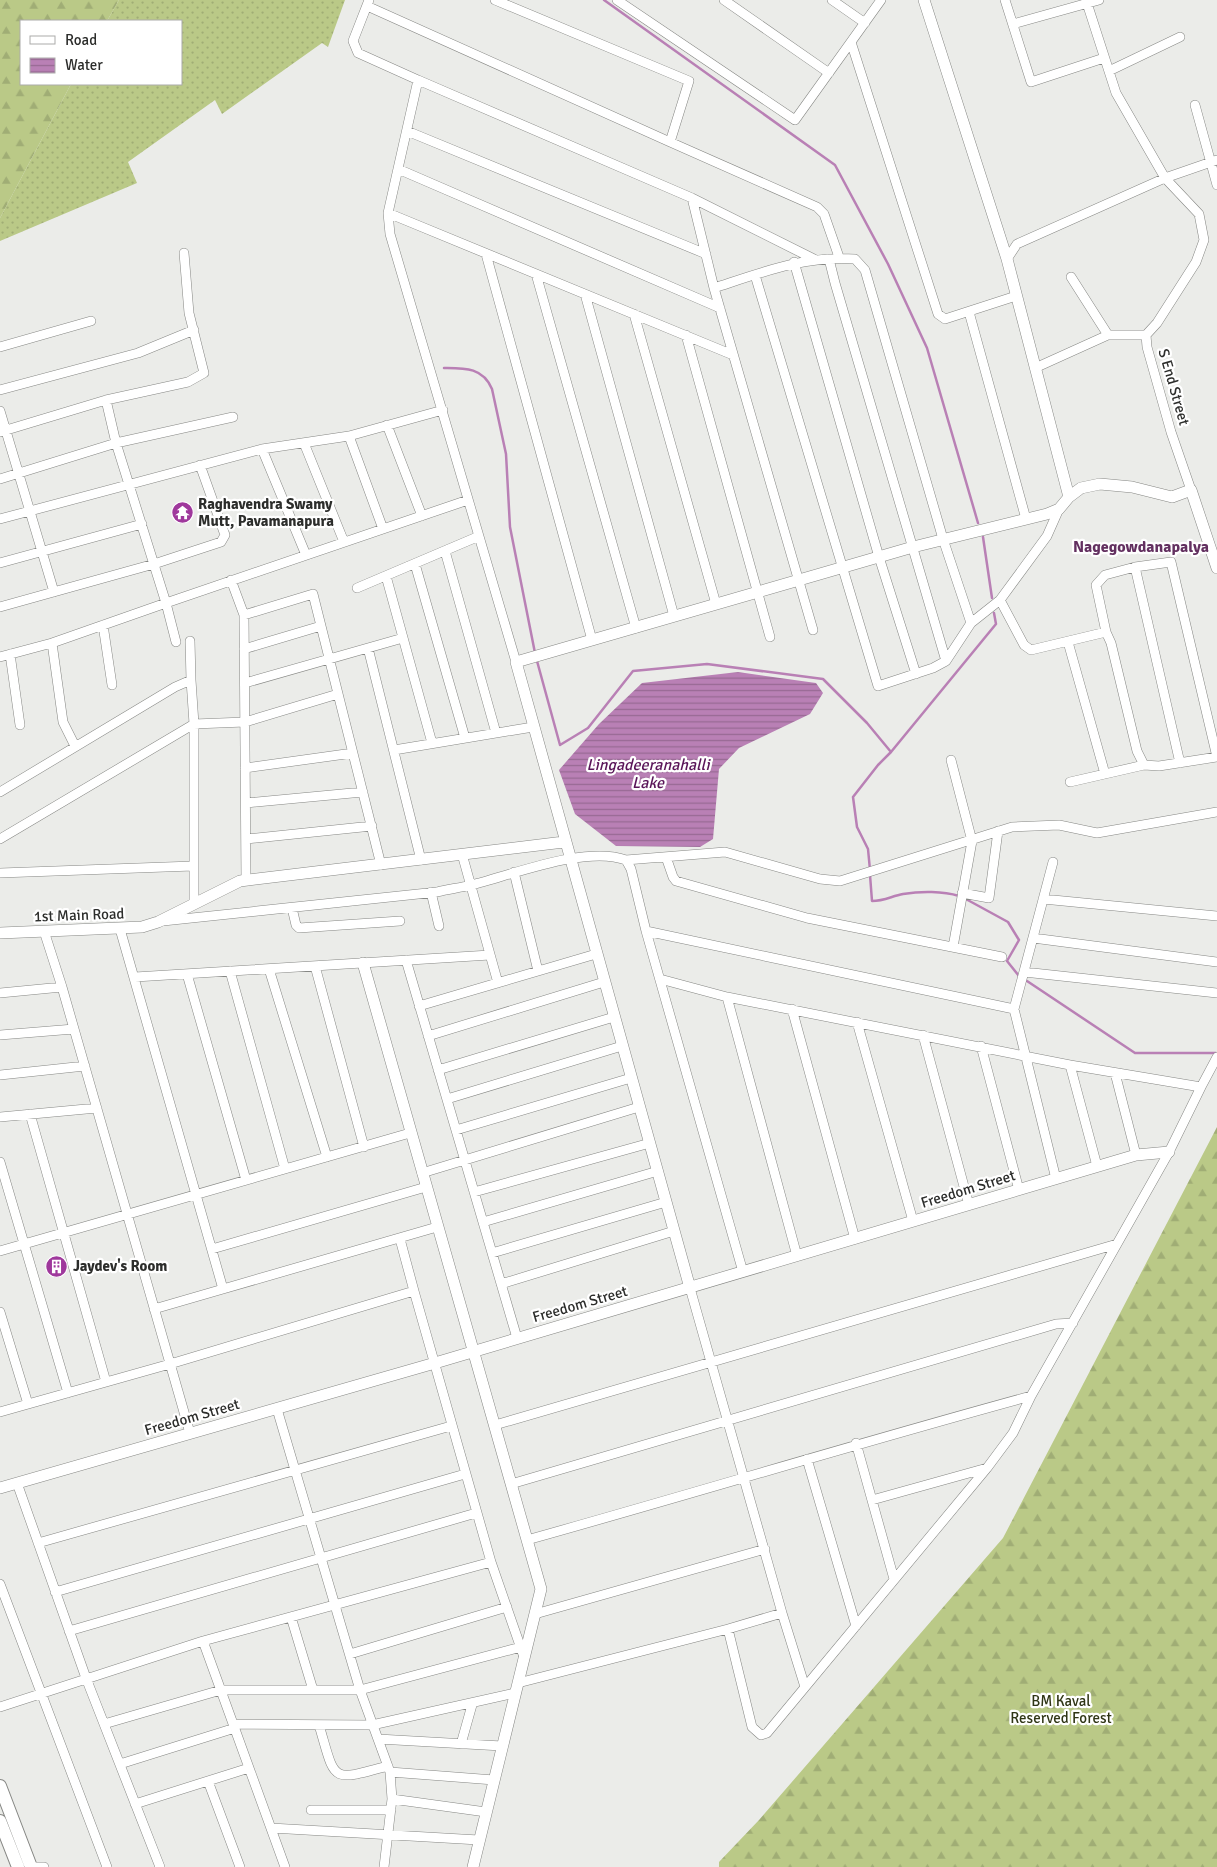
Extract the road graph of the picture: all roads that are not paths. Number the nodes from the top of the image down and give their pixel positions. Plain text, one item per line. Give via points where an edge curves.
1 (495, 0) edge
2 (618, 0) edge
3 (724, 0) edge
4 (832, 0) edge
5 (880, 0) edge
6 (924, 0) edge
7 (1005, 0) edge
8 (1099, 0) edge
9 (1086, 2) edge
10 (368, 3) edge
11 (865, 22) junction
12 (1013, 24) junction
13 (1180, 37) dead end
14 (851, 42) junction
15 (1104, 58) junction
16 (1109, 71) junction
17 (829, 73) junction
18 (418, 80) junction
19 (1195, 105) dead end
20 (407, 131) junction
21 (670, 142) junction
22 (1213, 162) edge
23 (398, 169) junction
24 (1165, 178) junction
25 (1217, 185) edge
26 (692, 198) junction
27 (388, 214) junction
28 (184, 253) dead end
29 (486, 254) junction
30 (706, 254) junction
31 (834, 258) junction
32 (1006, 259) junction
33 (815, 260) junction
34 (794, 262) junction
35 (536, 274) junction
36 (755, 275) junction
37 (1071, 277) dead end
38 (714, 288) junction
39 (585, 294) junction
40 (1016, 296) junction
41 (720, 308) junction
42 (969, 312) junction
43 (634, 314) junction
44 (91, 321) dead end
45 (194, 330) junction
46 (686, 335) junction
47 (1108, 335) junction
48 (1146, 335) junction
49 (0, 346) edge
50 (733, 354) junction
51 (1035, 368) junction
52 (0, 390) edge
53 (106, 400) junction
54 (443, 410) junction
55 (0, 411) edge
56 (233, 417) dead end
57 (387, 425) junction
58 (3, 431) edge
59 (349, 436) junction
60 (116, 443) junction
61 (304, 443) junction
62 (262, 449) junction
63 (200, 465) junction
64 (17, 474) junction
65 (0, 479) edge
66 (130, 484) junction
67 (1191, 490) junction
68 (1069, 497) junction
69 (468, 500) junction
70 (1059, 508) junction
71 (30, 510) junction
72 (422, 516) junction
73 (0, 519) edge
74 (1026, 519) junction
75 (142, 524) junction
76 (383, 529) junction
77 (477, 537) junction
78 (943, 540) junction
79 (344, 542) junction
80 (913, 547) junction
81 (42, 551) junction
82 (444, 551) junction
83 (306, 555) junction
84 (879, 557) junction
85 (0, 563) edge
86 (154, 564) junction
87 (415, 564) junction
88 (842, 568) junction
89 (1135, 568) junction
90 (1217, 568) edge
91 (386, 576) junction
92 (231, 580) junction
93 (798, 580) junction
94 (357, 588) dead end
95 (54, 592) junction
96 (756, 593) junction
97 (1000, 600) junction
98 (166, 604) junction
99 (716, 604) junction
100 (0, 607) edge
101 (244, 615) junction
102 (674, 616) junction
103 (971, 624) junction
104 (103, 625) junction
105 (321, 626) junction
106 (636, 628) junction
107 (813, 630) dead end
108 (1106, 632) junction
109 (770, 637) dead end
110 (403, 638) junction
111 (592, 640) junction
112 (190, 641) dead end
113 (176, 642) dead end
114 (1068, 642) junction
115 (52, 643) junction
116 (368, 648) junction
117 (244, 649) junction
118 (10, 654) junction
119 (0, 657) edge
120 (329, 658) junction
121 (946, 661) junction
122 (516, 662) junction
123 (916, 674) junction
124 (191, 680) junction
125 (245, 683) junction
126 (112, 685) dead end
127 (338, 694) junction
128 (245, 722) junction
129 (194, 724) junction
130 (20, 726) dead end
131 (533, 727) junction
132 (496, 733) junction
133 (465, 738) junction
134 (432, 744) junction
135 (75, 746) junction
136 (394, 750) junction
137 (353, 753) junction
138 (1217, 758) edge
139 (951, 760) dead end
140 (1180, 763) junction
141 (1144, 765) junction
142 (245, 768) junction
143 (1105, 774) junction
144 (1070, 782) dead end
145 (0, 792) edge
146 (363, 792) junction
147 (246, 803) junction
148 (1217, 812) edge
149 (372, 826) junction
150 (998, 831) junction
151 (0, 839) edge
152 (246, 840) junction
153 (972, 841) junction
154 (564, 842) junction
155 (462, 854) junction
156 (666, 857) junction
157 (569, 859) junction
158 (421, 860) junction
159 (626, 860) junction
160 (1053, 862) dead end
161 (381, 864) junction
162 (193, 866) junction
163 (514, 872) junction
164 (0, 873) edge
165 (246, 880) junction
166 (471, 885) junction
167 (432, 892) junction
168 (962, 893) junction
169 (1043, 899) junction
170 (194, 904) junction
171 (292, 908) junction
172 (1217, 916) edge
173 (400, 921) dead end
174 (158, 922) junction
175 (439, 926) dead end
176 (120, 929) junction
177 (646, 931) junction
178 (0, 932) edge
179 (44, 932) junction
180 (1033, 938) junction
181 (952, 947) junction
182 (596, 954) junction
183 (490, 955) junction
184 (1002, 957) dead end
185 (406, 960) junction
186 (1217, 962) edge
187 (363, 963) junction
188 (315, 966) junction
189 (269, 969) junction
190 (230, 971) junction
191 (538, 971) junction
192 (1024, 972) junction
193 (187, 974) junction
194 (135, 977) junction
195 (660, 978) junction
196 (604, 982) junction
197 (498, 983) junction
198 (62, 987) junction
199 (0, 993) edge
200 (1217, 993) edge
201 (727, 997) junction
202 (419, 1006) junction
203 (792, 1009) junction
204 (1014, 1009) junction
205 (614, 1017) junction
206 (857, 1022) junction
207 (74, 1029) junction
208 (0, 1035) edge
209 (923, 1035) junction
210 (428, 1036) junction
211 (622, 1046) junction
212 (980, 1046) junction
213 (1025, 1055) junction
214 (1217, 1057) edge
215 (85, 1066) junction
216 (1070, 1066) junction
217 (438, 1070) junction
218 (1115, 1073) junction
219 (0, 1075) edge
220 (631, 1078) junction
221 (1201, 1087) junction
222 (447, 1100) junction
223 (639, 1107) junction
224 (97, 1108) junction
225 (30, 1114) junction
226 (0, 1117) edge
227 (456, 1130) junction
228 (410, 1133) junction
229 (650, 1143) junction
230 (364, 1146) junction
231 (1169, 1152) junction
232 (1136, 1155) junction
233 (327, 1157) junction
234 (464, 1159) junction
235 (0, 1162) edge
236 (1097, 1166) junction
237 (285, 1169) junction
238 (658, 1171) junction
239 (422, 1173) junction
240 (1056, 1179) junction
241 (246, 1180) junction
242 (426, 1187) junction
243 (1019, 1190) junction
244 (474, 1192) junction
245 (197, 1195) junction
246 (666, 1202) junction
247 (969, 1205) junction
248 (127, 1214) junction
249 (483, 1222) junction
250 (912, 1222) junction
251 (438, 1228) junction
252 (674, 1231) junction
253 (64, 1233) junction
254 (400, 1238) junction
255 (855, 1239) junction
256 (23, 1244) junction
257 (1117, 1244) junction
258 (212, 1249) junction
259 (0, 1251) edge
260 (492, 1253) junction
261 (797, 1256) junction
262 (743, 1272) junction
263 (501, 1284) junction
264 (690, 1288) junction
265 (223, 1289) junction
266 (414, 1291) junction
267 (154, 1308) junction
268 (0, 1312) edge
269 (1073, 1323) junction
270 (517, 1338) junction
271 (474, 1351) junction
272 (435, 1363) junction
273 (712, 1363) junction
274 (170, 1364) junction
275 (106, 1382) junction
276 (68, 1393) junction
277 (1031, 1396) junction
278 (28, 1404) junction
279 (277, 1409) junction
280 (0, 1412) edge
281 (728, 1420) junction
282 (494, 1425) junction
283 (451, 1426) junction
284 (190, 1433) junction
285 (856, 1443) junction
286 (807, 1459) junction
287 (987, 1468) junction
288 (295, 1470) junction
289 (465, 1474) junction
290 (745, 1478) junction
291 (17, 1483) junction
292 (511, 1484) junction
293 (0, 1488) edge
294 (872, 1500) junction
295 (476, 1513) junction
296 (310, 1520) junction
297 (527, 1540) junction
298 (38, 1543) junction
299 (765, 1549) junction
300 (320, 1557) junction
301 (491, 1562) junction
302 (894, 1579) junction
303 (0, 1584) edge
304 (55, 1592) junction
305 (335, 1605) junction
306 (507, 1607) junction
307 (782, 1613) junction
308 (535, 1614) junction
309 (291, 1617) junction
310 (856, 1626) junction
311 (728, 1629) junction
312 (69, 1631) junction
313 (203, 1641) junction
314 (522, 1652) junction
315 (350, 1654) junction
316 (86, 1678) junction
317 (805, 1687) junction
318 (516, 1688) junction
319 (221, 1690) junction
320 (313, 1690) junction
321 (360, 1690) junction
322 (41, 1693) junction
323 (472, 1705) junction
324 (0, 1707) edge
325 (104, 1724) junction
326 (319, 1724) junction
327 (372, 1725) junction
328 (234, 1726) junction
329 (378, 1739) junction
330 (462, 1744) junction
331 (502, 1746) junction
332 (120, 1764) junction
333 (249, 1768) junction
334 (389, 1769) junction
335 (494, 1780) junction
336 (208, 1781) junction
337 (0, 1786) edge
338 (392, 1799) junction
339 (135, 1804) junction
340 (311, 1810) dead end
341 (391, 1810) junction
342 (486, 1812) junction
343 (0, 1821) edge
344 (271, 1828) junction
345 (389, 1834) junction
346 (479, 1840) junction
347 (18, 1867) edge
348 (31, 1867) edge
349 (44, 1867) edge
350 (106, 1867) edge
351 (160, 1867) edge
352 (240, 1867) edge
353 (285, 1867) edge
354 (384, 1867) edge
355 (473, 1867) edge

1 - 21 street via 689,81
2 - 17 street via 795,120
3 - 17 street
4 - 11 street
5 - 11 street
6 - 32 street
7 - 12 street
8 - 9 street
9 - 12 street
9 - 15 street, S End Street
10 - 18 street via 353,41 358,53
10 - 21 street
11 - 14 street
12 - 15 street via 1031,82
13 - 16 street
14 - 17 street
14 - 42 street via 938,314 946,318
15 - 16 street, S End Street
16 - 24 street, S End Street via 1116,93
18 - 20 street
18 - 26 street
19 - 22 street
20 - 23 street
20 - 30 street
21 - 31 street via 817,207 824,214
22 - 24 street
22 - 25 street
23 - 27 street
23 - 41 street
24 - 32 street via 1017,244
24 - 48 street, S End Street via 1199,214 1204,240 1196,262
26 - 30 street
26 - 33 street
27 - 29 street
27 - 54 street via 390,234
28 - 45 street via 189,313
29 - 35 street
29 - 111 street
30 - 38 street
31 - 33 street
31 - 78 street via 855,259 865,270
31 - 80 street via 834,283
32 - 40 street
33 - 34 street
34 - 36 street
34 - 84 street
35 - 39 street
35 - 106 street
36 - 38 street
36 - 88 street
37 - 47 street
38 - 41 street
39 - 43 street
39 - 102 street
40 - 42 street
40 - 51 street
41 - 50 street
42 - 74 street
43 - 46 street
43 - 99 street
44 - 49 street
45 - 52 street via 138,353
45 - 53 street via 204,372 188,382
46 - 50 street
46 - 96 street
47 - 48 street
47 - 51 street
48 - 67 street, S End Street via 1171,432
50 - 93 street
51 - 68 street
53 - 58 street
53 - 60 street
54 - 57 street
54 - 69 street
55 - 58 street
56 - 60 street
57 - 59 street
57 - 72 street
58 - 64 street
59 - 61 street
59 - 76 street
60 - 64 street
60 - 66 street
61 - 62 street
61 - 79 street
62 - 63 street
62 - 83 street
63 - 66 street
63 - 86 street via 224,539
64 - 65 street
64 - 71 street
66 - 71 street
66 - 75 street
67 - 68 street via 1172,496 1100,484 1081,488
67 - 90 street, S End Street
68 - 70 street
69 - 72 street
69 - 77 street
70 - 74 street
70 - 97 street via 1047,536
71 - 73 street
71 - 81 street
72 - 76 street
74 - 78 street
75 - 81 street
75 - 86 street
76 - 79 street
77 - 82 street
77 - 122 street
78 - 80 street
78 - 103 street
79 - 83 street
80 - 84 street
80 - 121 street
81 - 85 street
81 - 95 street
82 - 87 street
82 - 132 street
83 - 92 street
84 - 88 street
84 - 123 street
86 - 95 street
86 - 98 street
87 - 91 street
87 - 133 street
88 - 93 street
88 - 123 street via 878,686
89 - 108 street via 1106,575 1096,585
89 - 138 street via 1171,562
89 - 140 street
91 - 94 street
91 - 110 street
92 - 98 street
92 - 101 street
93 - 96 street
93 - 107 street
95 - 100 street
96 - 99 street
96 - 109 street
97 - 103 street
97 - 114 street via 1024,645 1030,650
98 - 104 street
98 - 113 street
99 - 102 street
101 - 105 street via 313,594
101 - 117 street
102 - 106 street
103 - 121 street
104 - 115 street
104 - 126 street
105 - 117 street
105 - 120 street
106 - 111 street
108 - 114 street
108 - 141 street via 1137,751
110 - 116 street
110 - 134 street
111 - 122 street
112 - 124 street
114 - 143 street
115 - 118 street
115 - 135 street via 63,722
116 - 120 street
116 - 136 street
117 - 125 street
118 - 119 street
118 - 130 street
120 - 125 street
120 - 127 street
121 - 123 street
122 - 131 street
124 - 129 street
124 - 135 street via 175,686
125 - 128 street
127 - 128 street
127 - 137 street
128 - 129 street
128 - 142 street
129 - 151 street
129 - 162 street
131 - 132 street
131 - 154 street
132 - 133 street
133 - 134 street
134 - 136 street
135 - 145 street
136 - 158 street
137 - 142 street
137 - 146 street
138 - 140 street
139 - 153 street
140 - 141 street
141 - 143 street
142 - 147 street
143 - 144 street
146 - 147 street
146 - 149 street
147 - 152 street
148 - 150 street via 1097,833 1059,824 1012,826
149 - 152 street
149 - 161 street
150 - 153 street
150 - 168 street via 989,898
152 - 165 street
153 - 156 street via 840,882 725,852
153 - 168 street
154 - 155 street, 1st Main Road
154 - 157 street
155 - 158 street, 1st Main Road
155 - 166 street
156 - 159 street
156 - 181 street via 676,881 806,918
157 - 159 street via 615,855
157 - 163 street
157 - 182 street
158 - 161 street, 1st Main Road
159 - 177 street
160 - 169 street
161 - 165 street, 1st Main Road
162 - 164 street
162 - 170 street
163 - 166 street
163 - 191 street
165 - 170 street, 1st Main Road
166 - 167 street
166 - 183 street
167 - 171 street
167 - 175 street
168 - 181 street
169 - 172 street
169 - 180 street
170 - 174 street, 1st Main Road
171 - 173 street via 299,928
171 - 174 street
174 - 176 street, 1st Main Road
176 - 179 street, 1st Main Road
176 - 194 street
177 - 195 street
177 - 204 street
178 - 179 street, 1st Main Road
179 - 198 street
180 - 186 street
180 - 192 street
181 - 184 street
182 - 191 street
182 - 196 street
183 - 185 street
183 - 197 street
185 - 187 street
185 - 202 street
187 - 188 street
187 - 228 street
188 - 189 street
188 - 230 street
189 - 190 street
189 - 233 street
190 - 193 street
190 - 237 street
191 - 197 street
192 - 200 street
192 - 204 street
193 - 194 street
193 - 241 street
194 - 245 street
195 - 201 street
195 - 262 street
196 - 205 street
196 - 210 street
197 - 202 street
198 - 199 street
198 - 207 street
201 - 203 street
201 - 261 street
202 - 210 street
203 - 206 street
203 - 255 street
204 - 213 street
205 - 211 street
205 - 217 street
206 - 209 street
206 - 250 street
207 - 208 street
207 - 215 street
209 - 212 street
209 - 247 street
210 - 217 street
211 - 220 street
211 - 222 street
212 - 213 street
212 - 243 street
213 - 216 street
213 - 240 street
214 - 221 street
215 - 219 street
215 - 224 street
216 - 218 street
216 - 236 street
217 - 222 street
218 - 221 street
218 - 232 street
220 - 223 street
220 - 227 street
221 - 231 street
222 - 227 street
223 - 229 street
223 - 234 street
224 - 225 street
224 - 248 street
225 - 226 street
225 - 253 street
227 - 234 street
228 - 230 street
228 - 239 street
229 - 238 street
229 - 244 street
230 - 233 street
231 - 232 street, Freedom Street
231 - 257 street
232 - 236 street, Freedom Street
233 - 237 street
234 - 239 street
234 - 244 street
235 - 256 street
236 - 240 street, Freedom Street
237 - 241 street
238 - 246 street
238 - 249 street
239 - 242 street
240 - 243 street, Freedom Street
241 - 245 street
242 - 251 street
242 - 258 street
243 - 247 street, Freedom Street
244 - 249 street
245 - 248 street
245 - 258 street
246 - 252 street
246 - 260 street
247 - 250 street, Freedom Street
248 - 253 street
248 - 267 street
249 - 260 street
250 - 255 street, Freedom Street
251 - 254 street
251 - 271 street
252 - 263 street
252 - 264 street
253 - 256 street
253 - 275 street
254 - 265 street
254 - 266 street
255 - 261 street, Freedom Street
256 - 259 street
256 - 276 street
257 - 269 street
257 - 273 street
258 - 265 street
260 - 263 street
261 - 262 street, Freedom Street
262 - 264 street, Freedom Street
263 - 270 street
264 - 270 street, Freedom Street
264 - 273 street
265 - 267 street
266 - 272 street
266 - 274 street
267 - 274 street
268 - 278 street
269 - 277 street
269 - 281 street via 1056,1324
270 - 271 street, Freedom Street
271 - 272 street, Freedom Street
271 - 282 street
272 - 279 street, Freedom Street
272 - 283 street
273 - 281 street
273 - 282 street
274 - 275 street
274 - 284 street
275 - 276 street
276 - 278 street
277 - 285 street
277 - 287 street via 1013,1433
278 - 280 street
279 - 284 street, Freedom Street
279 - 288 street
281 - 290 street
281 - 292 street
282 - 292 street
283 - 288 street
283 - 289 street
284 - 291 street, Freedom Street
285 - 286 street
285 - 294 street
286 - 290 street
286 - 310 street
287 - 294 street
287 - 302 street
288 - 296 street
288 - 298 street
289 - 295 street
289 - 296 street
290 - 297 street
290 - 299 street
291 - 293 street, Freedom Street
291 - 298 street
292 - 297 street
294 - 302 street
295 - 300 street
295 - 301 street
296 - 300 street
296 - 304 street
297 - 308 street via 541,1589
298 - 304 street
299 - 307 street
299 - 308 street
300 - 305 street
300 - 312 street
301 - 305 street
301 - 306 street
302 - 310 street
303 - 322 street
304 - 312 street
305 - 309 street
305 - 315 street
306 - 314 street
306 - 315 street
307 - 311 street
307 - 317 street
308 - 314 street
309 - 313 street
309 - 320 street
310 - 317 street
311 - 317 street via 752,1726 761,1735 767,1733
311 - 318 street
312 - 316 street
313 - 316 street
313 - 319 street
314 - 318 street
314 - 321 street
315 - 321 street
316 - 322 street
316 - 325 street
318 - 323 street
318 - 331 street
319 - 320 street
319 - 325 street
319 - 328 street
320 - 321 street
321 - 327 street
322 - 324 street
322 - 350 street
323 - 327 street
323 - 330 street
325 - 332 street
326 - 327 street
326 - 328 street
326 - 334 street via 332,1766 340,1775 348,1777
327 - 329 street
328 - 332 street
328 - 333 street
329 - 330 street
329 - 334 street
330 - 331 street
331 - 335 street
332 - 339 street
333 - 336 street
333 - 344 street
334 - 335 street
334 - 338 street
335 - 342 street
336 - 339 street
336 - 352 street
337 - 348 main road
338 - 341 street
338 - 342 street
339 - 351 street
340 - 341 street
341 - 345 street
342 - 346 street
343 - 347 main road
344 - 345 street
344 - 353 street
345 - 346 street
345 - 354 street
346 - 355 street
348 - 349 street

